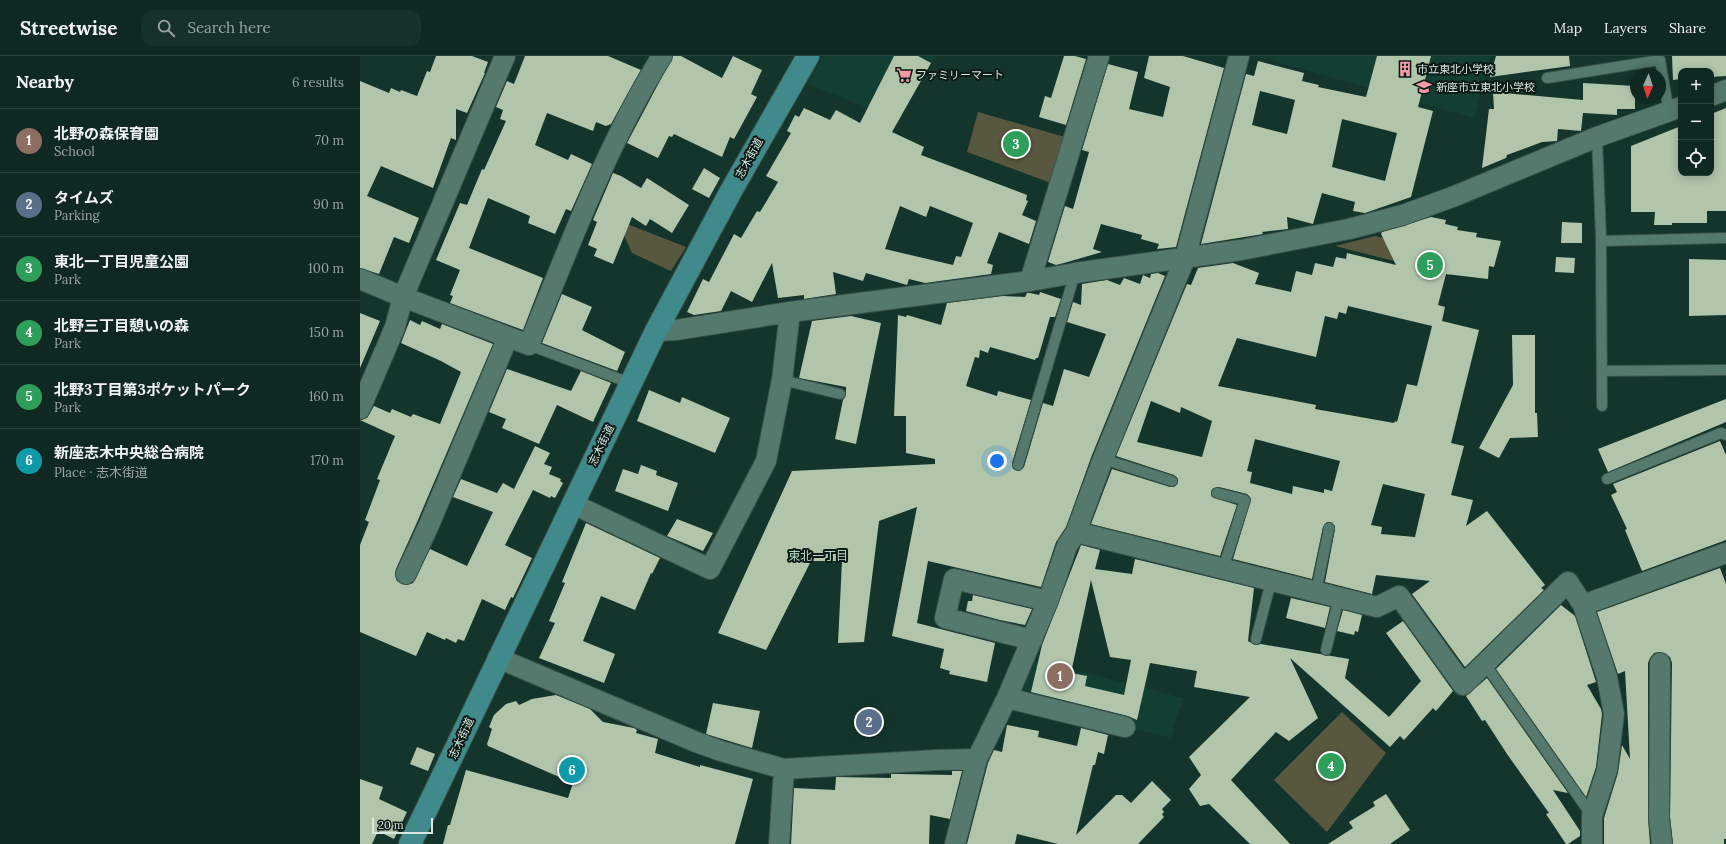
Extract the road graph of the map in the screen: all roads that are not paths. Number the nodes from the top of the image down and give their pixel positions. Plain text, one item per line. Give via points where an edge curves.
1 (505, 56) edge
2 (662, 56) edge
3 (808, 56) edge
4 (1099, 56) edge
5 (1239, 56) edge
6 (1548, 78) dead end
7 (1726, 90) edge
8 (1714, 95) edge
9 (1675, 110) edge
10 (1597, 137) junction
11 (1726, 238) edge
12 (1601, 240) junction
13 (1185, 258) junction
14 (1075, 273) junction
15 (360, 279) edge
16 (1030, 281) junction
17 (403, 298) junction
18 (790, 312) junction
19 (656, 331) junction
20 (508, 337) junction
21 (529, 345) junction
22 (1602, 370) junction
23 (1726, 370) edge
24 (782, 380) junction
25 (630, 383) junction
26 (840, 394) dead end
27 (1602, 406) dead end
28 (360, 409) edge
29 (1726, 435) edge
30 (1103, 459) junction
31 (1018, 465) dead end
32 (1606, 479) dead end
33 (1172, 481) dead end
34 (1217, 492) dead end
35 (573, 504) junction
36 (1329, 528) dead end
37 (1076, 532) junction
38 (1726, 553) edge
39 (1223, 569) junction
40 (406, 574) dead end
41 (1271, 582) junction
42 (1316, 592) junction
43 (1339, 598) junction
44 (1048, 601) junction
45 (1583, 604) junction
46 (1256, 639) dead end
47 (1032, 640) junction
48 (1326, 650) dead end
49 (498, 658) junction
50 (1660, 663) dead end
51 (1485, 664) junction
52 (1007, 698) junction
53 (1125, 727) dead end
54 (977, 759) junction
55 (784, 769) junction
56 (1592, 816) junction
57 (410, 844) edge
58 (779, 844) edge
59 (955, 844) edge
60 (1592, 844) edge
61 (1662, 844) edge

1 - 17 street
2 - 21 street via 640,92 603,165
3 - 19 main road, 志木街道 via 731,191
4 - 16 street
5 - 13 street
6 - 9 lane via 1660,60
7 - 8 street
9 - 10 street
10 - 12 lane
10 - 13 street via 1455,196 1376,223
11 - 12 lane
12 - 22 lane
13 - 14 street
13 - 30 street
14 - 16 street
14 - 31 lane
15 - 17 street
16 - 18 street
17 - 20 street
17 - 28 street via 395,327
18 - 19 street
18 - 24 street
19 - 25 main road, 志木街道
20 - 21 street
20 - 40 street
21 - 25 lane
22 - 23 lane
22 - 27 lane
24 - 26 lane
24 - 35 street via 766,461 710,569
25 - 35 main road, 志木街道
29 - 32 lane via 1721,432
30 - 33 lane
30 - 37 street
34 - 39 lane via 1245,500
35 - 49 main road, 志木街道
36 - 42 lane
37 - 39 street
37 - 44 street via 1067,546
38 - 45 street
39 - 41 street
41 - 42 street
41 - 46 lane
42 - 43 street
43 - 48 lane
43 - 51 street via 1377,607 1399,596 1463,685
44 - 47 street
44 - 47 street via 954,579 945,618
45 - 51 street via 1568,582
45 - 56 street via 1607,677 1614,714 1607,770
47 - 52 street
49 - 55 street via 721,752
49 - 57 main road, 志木街道
50 - 61 street via 1659,818
51 - 56 lane
52 - 53 street
52 - 54 street
54 - 55 street
54 - 59 street
55 - 58 street
56 - 60 street

